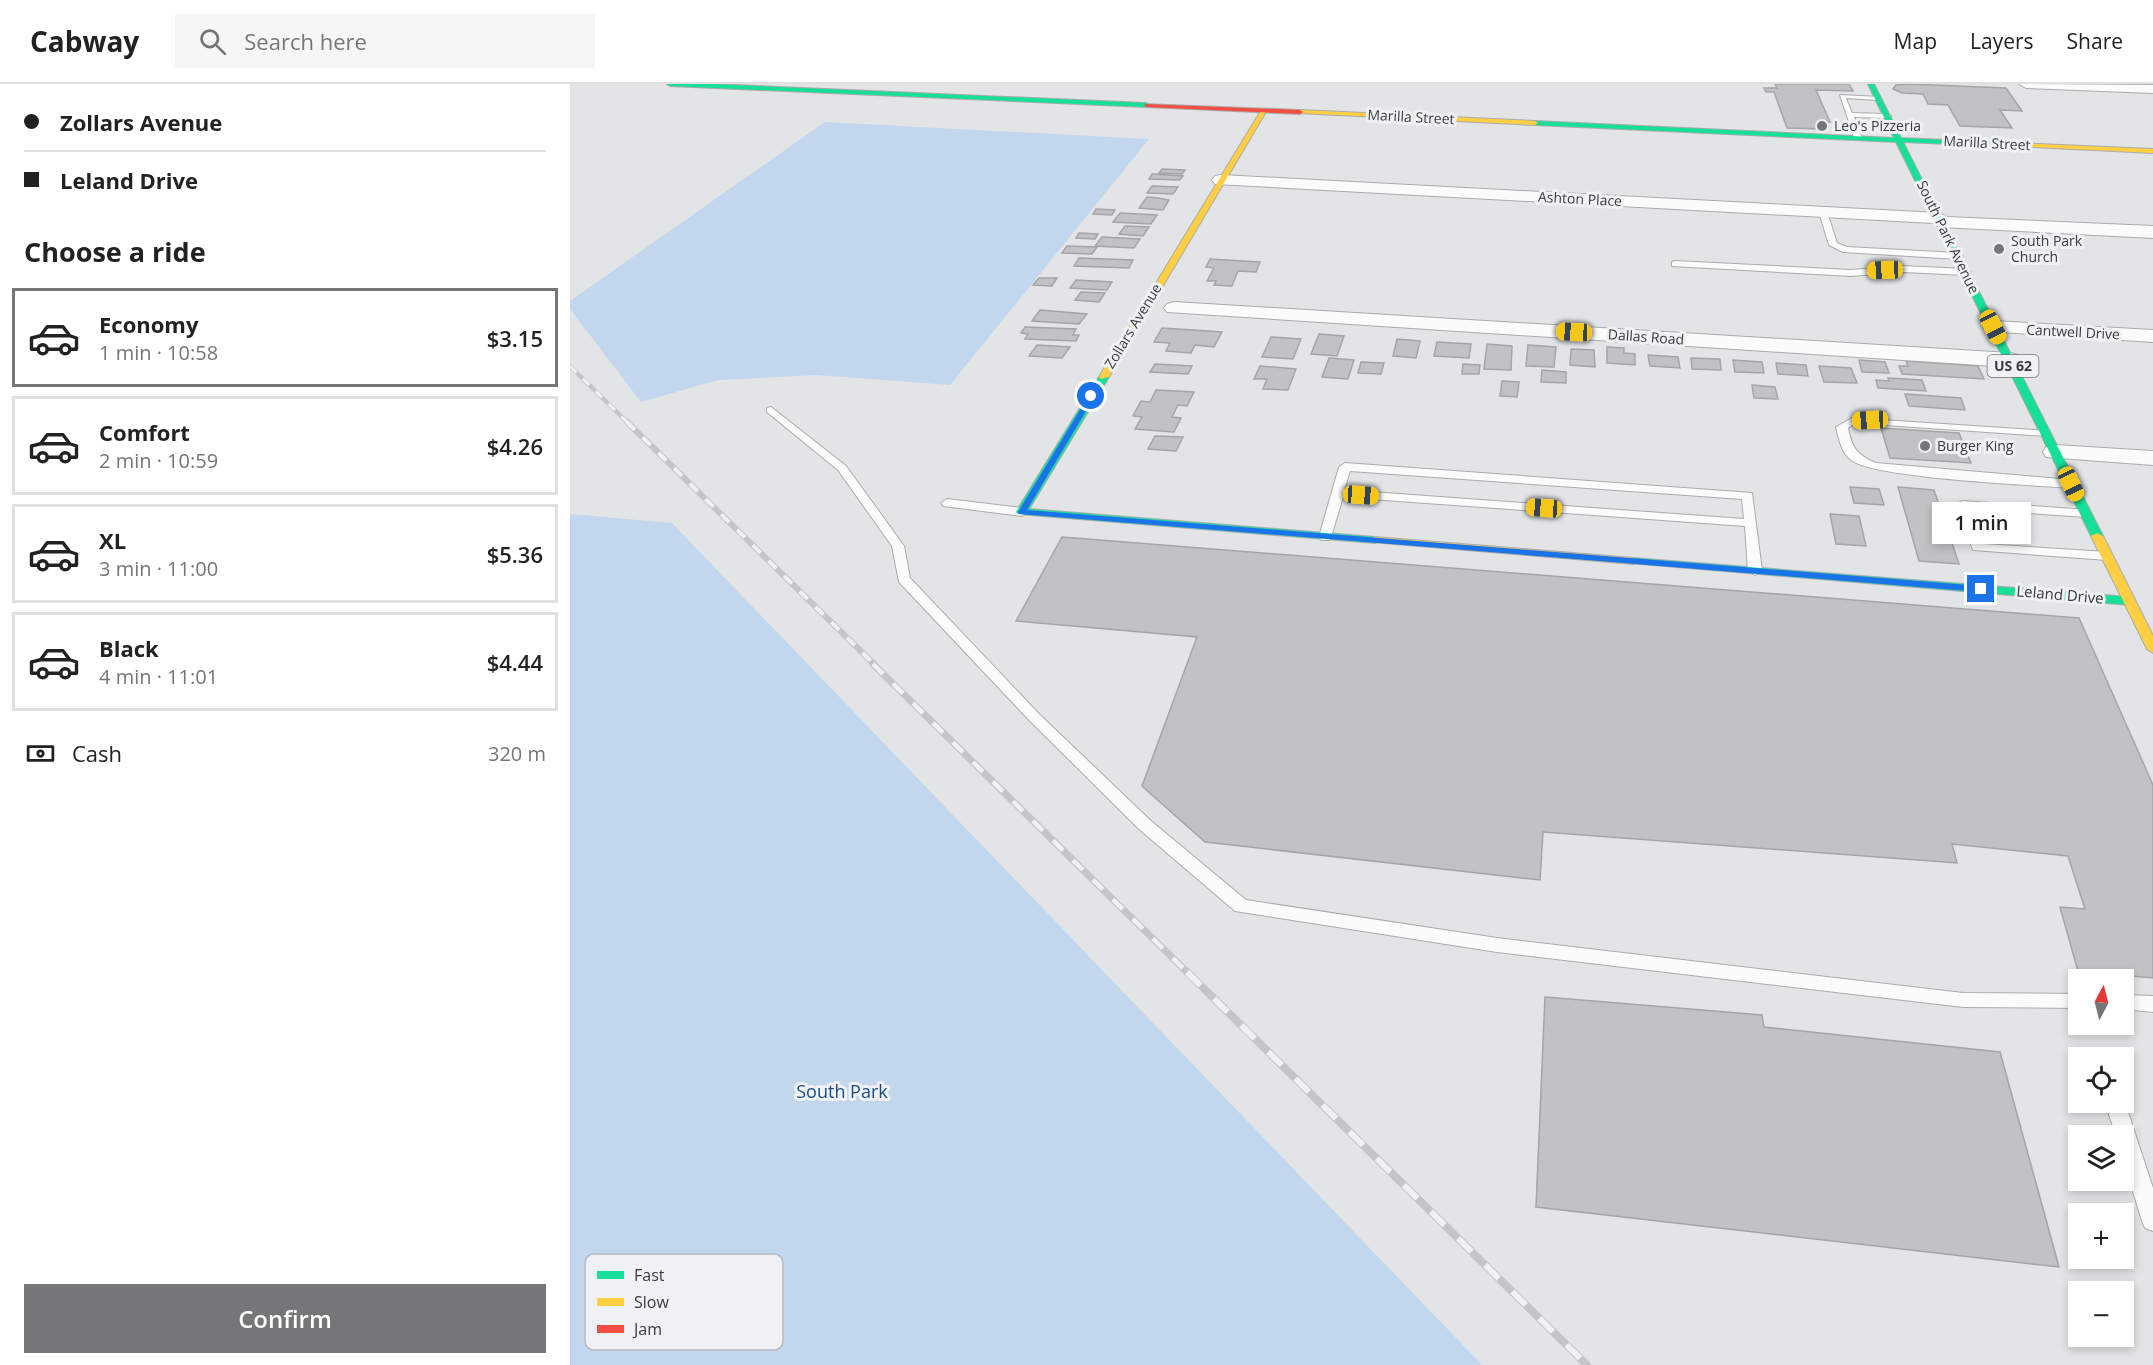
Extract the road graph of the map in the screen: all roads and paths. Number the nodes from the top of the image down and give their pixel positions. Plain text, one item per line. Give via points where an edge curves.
1 (670, 84) edge
2 (1871, 84) edge
3 (2026, 84) edge
4 (2153, 89) edge
5 (1878, 98) junction
6 (1264, 110) junction
7 (1849, 115) junction
8 (1887, 116) junction
9 (1858, 138) junction
10 (1900, 140) junction
11 (2153, 151) edge
12 (1221, 180) junction
13 (1823, 212) junction
14 (1940, 220) junction
15 (2153, 232) edge
16 (1958, 256) junction
17 (1675, 264) dead end
18 (1966, 272) junction
19 (1174, 308) dead end
20 (1993, 327) junction
21 (2153, 336) edge
22 (2010, 360) junction
23 (771, 410) dead end
24 (2050, 442) junction
25 (2153, 458) edge
26 (2071, 484) junction
27 (1338, 493) junction
28 (947, 503) dead end
29 (1022, 512) junction
30 (2085, 513) junction
31 (1750, 523) junction
32 (1325, 537) junction
33 (2107, 556) junction
34 (1755, 571) junction
35 (2129, 601) junction
36 (2153, 649) edge
37 (2068, 1001) edge
38 (2134, 1003) edge
39 (2153, 1004) edge
40 (2119, 1113) edge
41 (2153, 1221) edge

1 - 6 street, Marilla Street
2 - 5 street, South Park Avenue / US 62
3 - 4 street
5 - 7 lane via 1842,96
5 - 8 street, South Park Avenue / US 62
6 - 9 street, Marilla Street
6 - 12 street, Zollars Avenue
7 - 8 lane
7 - 9 lane
8 - 10 street, South Park Avenue / US 62
9 - 10 street, Marilla Street
10 - 11 street, Marilla Street
10 - 14 street, South Park Avenue / US 62
12 - 13 street, Ashton Place
12 - 29 street, Zollars Avenue
13 - 14 street, Ashton Place
13 - 16 lane via 1833,245 1846,250
14 - 15 street, Ashton Place
14 - 16 street, South Park Avenue / US 62
16 - 18 street, South Park Avenue / US 62
17 - 18 lane via 1851,273 1903,269
18 - 20 street, South Park Avenue / US 62
19 - 22 street, Dallas Road
20 - 21 street, Cantwell Drive
20 - 22 street, South Park Avenue / US 62
22 - 24 street, South Park Avenue / US 62
23 - 37 lane via 842,468 897,546 904,579 1034,717 1145,825 1241,906 1497,945 1963,1000
24 - 25 street
24 - 26 street, South Park Avenue / US 62
24 - 26 lane via 1870,420 1842,426 1846,446 1855,458 1873,466
26 - 30 street, South Park Avenue / US 62
27 - 31 lane
27 - 31 lane via 1345,467 1748,496
27 - 32 lane
28 - 29 lane
29 - 32 street, Leland Drive
30 - 33 street, South Park Avenue / US 62
30 - 33 lane via 1962,505 1978,546
31 - 34 lane
32 - 34 street, Leland Drive
33 - 35 street, South Park Avenue / US 62
34 - 35 street, Leland Drive
35 - 36 street, South Park Avenue / US 62
38 - 39 lane
40 - 41 lane

